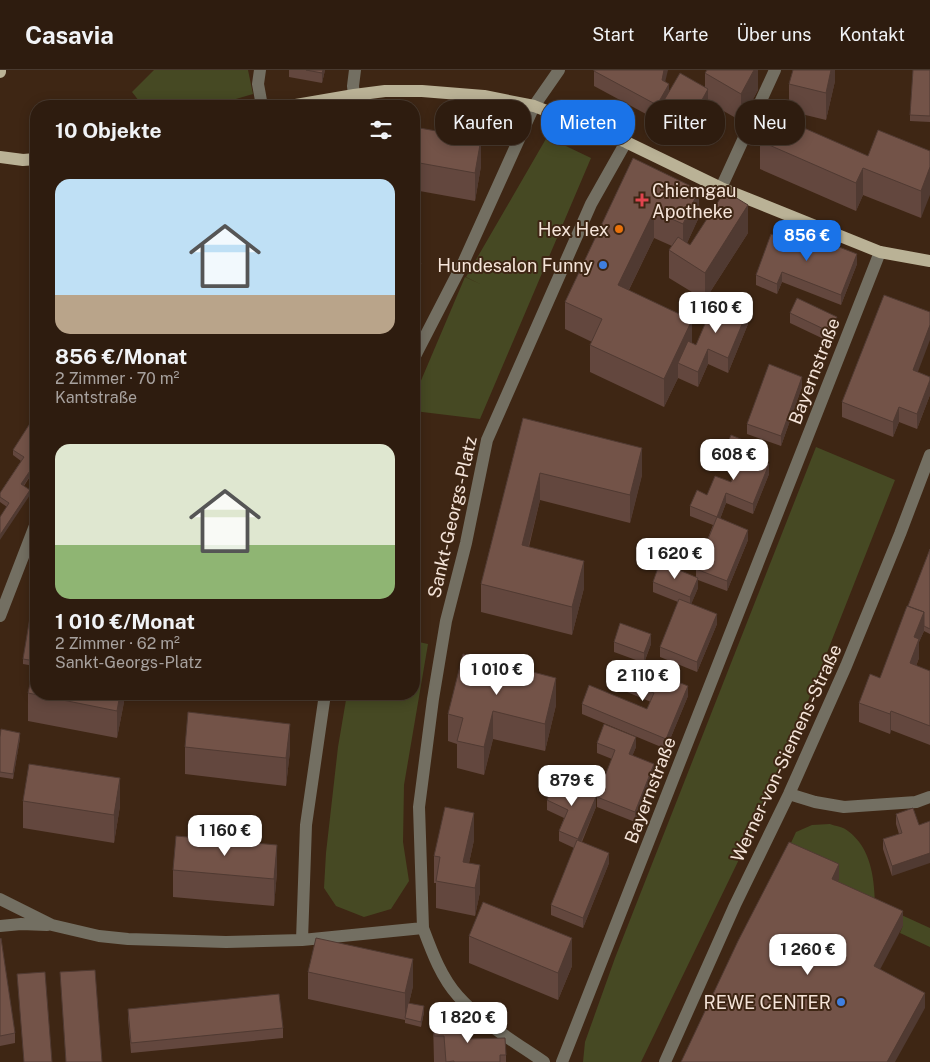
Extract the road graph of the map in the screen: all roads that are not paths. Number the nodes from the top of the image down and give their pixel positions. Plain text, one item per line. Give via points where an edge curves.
1 (260, 70) edge
2 (355, 70) edge
3 (559, 70) edge
4 (775, 70) edge
5 (354, 94) junction
6 (261, 100) edge
7 (322, 100) edge
8 (534, 106) junction
9 (541, 109) edge
10 (624, 145) edge
11 (632, 145) edge
12 (0, 157) edge
13 (30, 159) edge
14 (721, 188) junction
15 (880, 252) junction
16 (930, 261) edge
17 (420, 346) edge
18 (930, 455) edge
19 (30, 538) edge
20 (0, 616) edge
21 (324, 700) edge
22 (789, 794) junction
23 (930, 797) edge
24 (0, 899) edge
25 (52, 925) junction
26 (0, 926) edge
27 (423, 928) junction
28 (302, 940) junction
29 (544, 1062) edge
30 (562, 1062) edge
31 (665, 1062) edge

1 - 6 street
2 - 5 street
3 - 8 street
4 - 14 street
5 - 7 main road
5 - 8 main road via 452,92
8 - 9 main road
8 - 17 street via 464,261
10 - 27 street, Sankt-Georgs-Platz via 591,204 486,440 466,543 446,621 419,807
11 - 14 main road
12 - 13 main road
14 - 15 main road
15 - 16 main road
15 - 30 street, Bayernstraße
18 - 22 street, Werner-von-Siemens-Straße via 858,638
19 - 20 street
21 - 28 street via 306,826
22 - 23 street via 844,807 916,802
22 - 31 street, Werner-von-Siemens-Straße
24 - 25 street
25 - 26 street
25 - 28 street via 128,939
27 - 28 street
27 - 29 street, Sankt-Georgs-Platz via 433,956 458,996 482,1019

